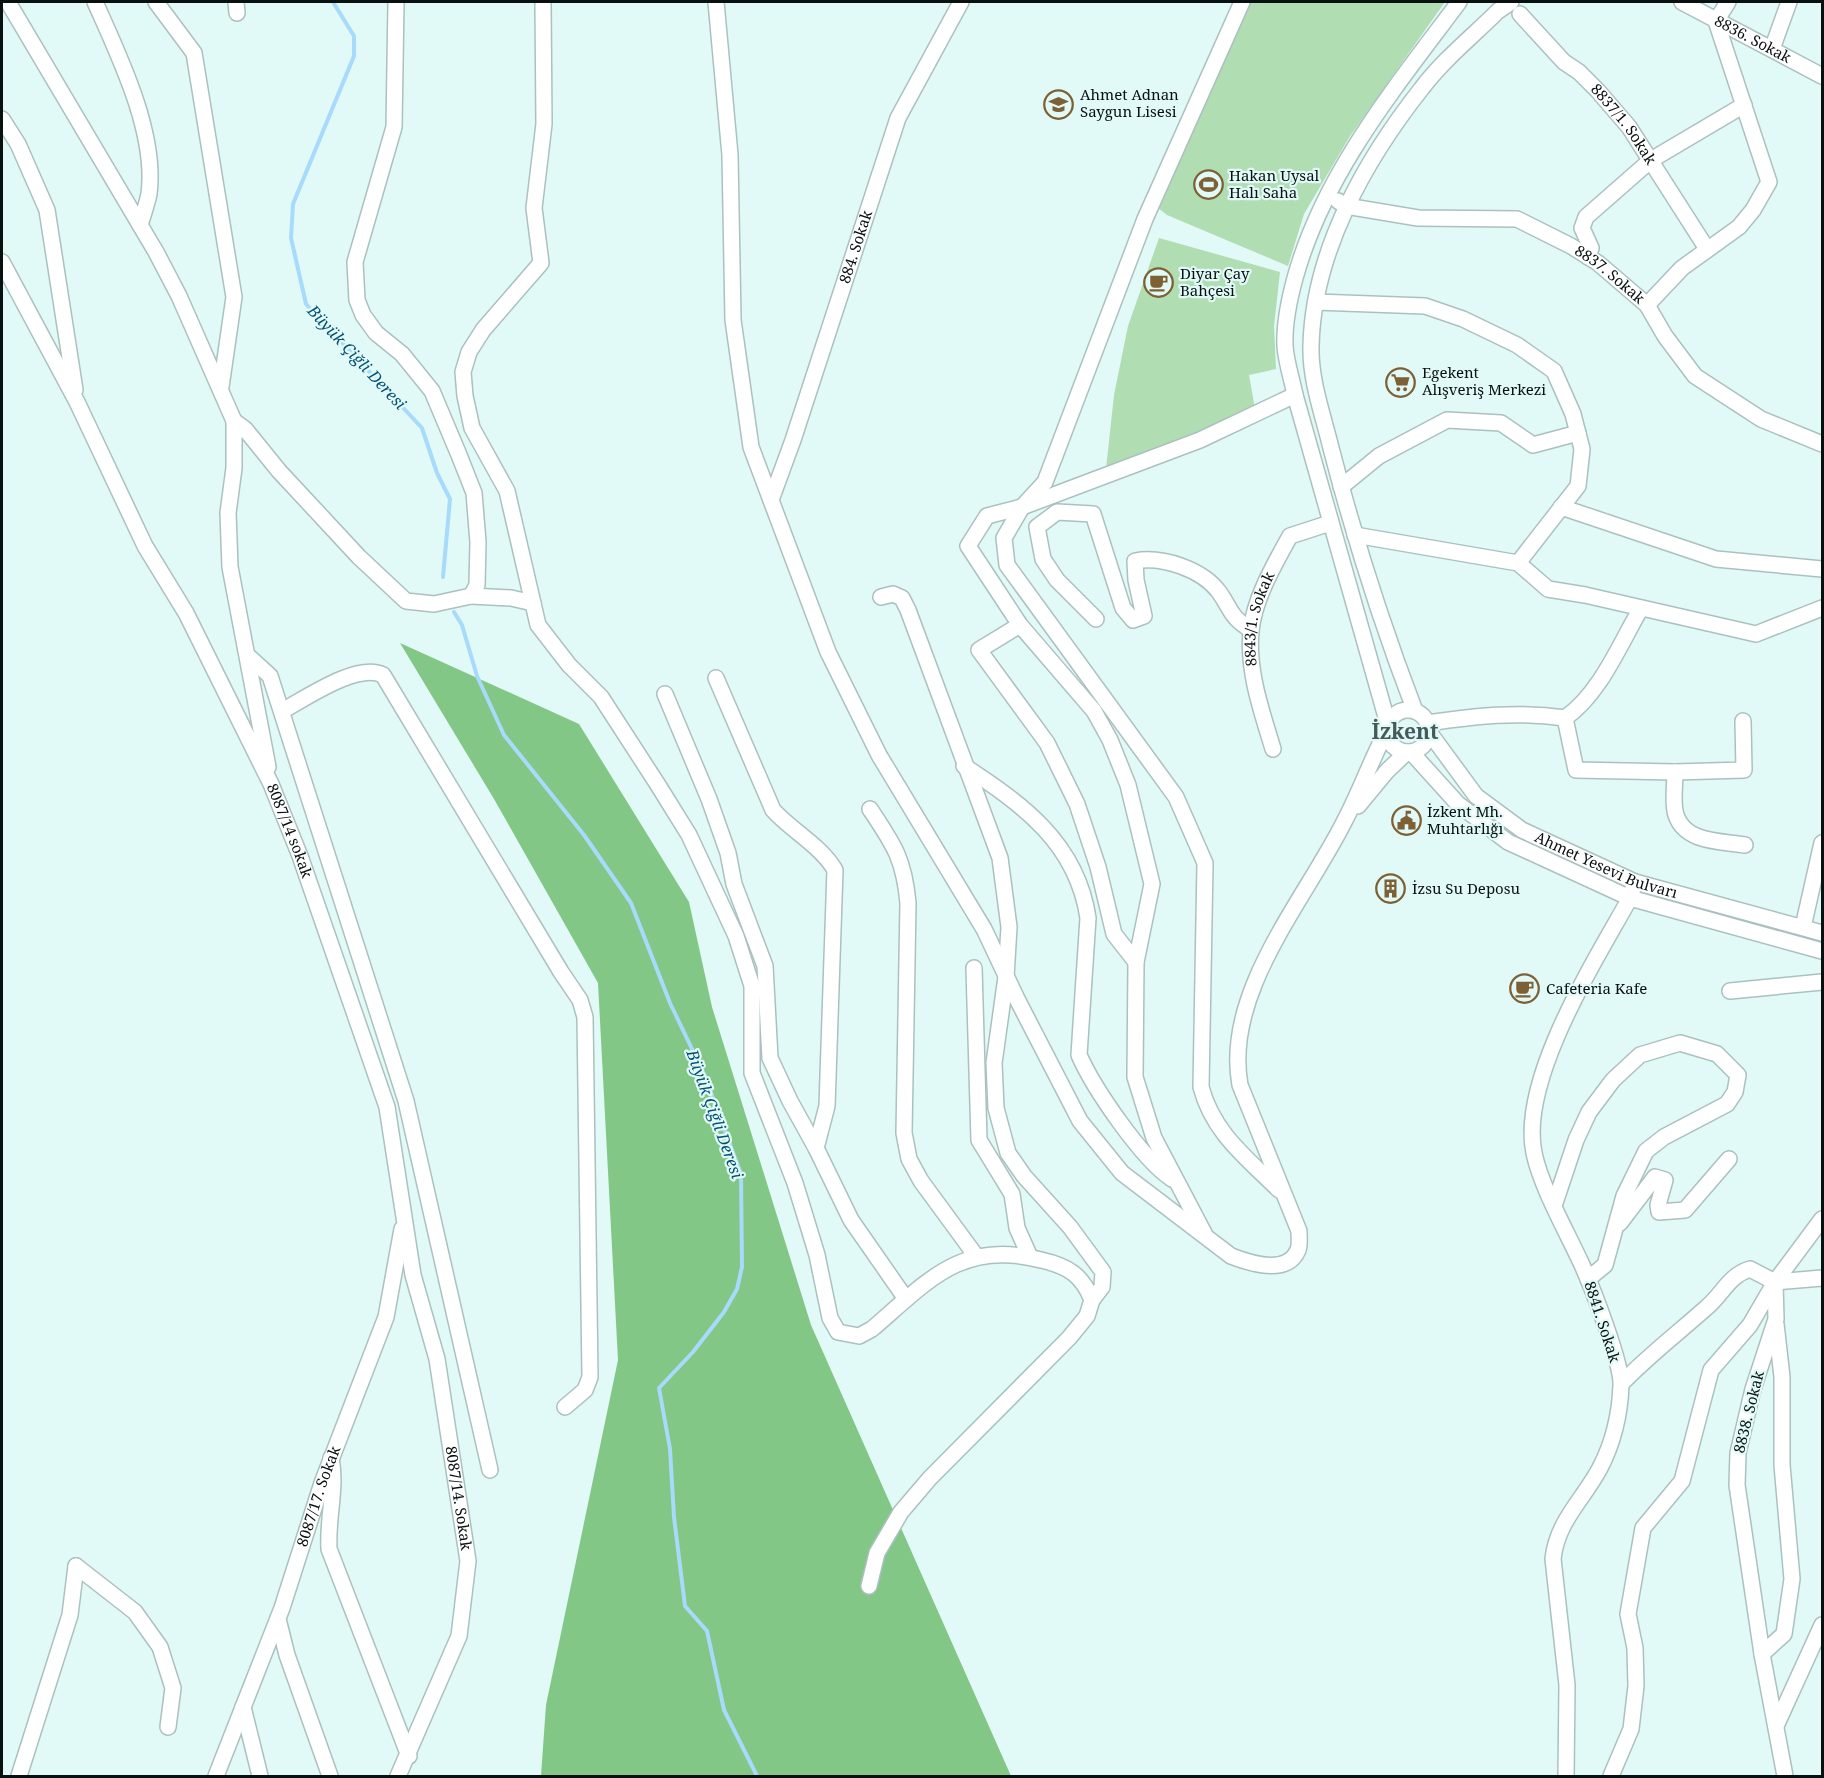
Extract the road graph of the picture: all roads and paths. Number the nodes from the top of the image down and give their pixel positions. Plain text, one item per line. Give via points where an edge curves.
1 (8, 2) edge
2 (95, 2) edge
3 (156, 2) edge
4 (396, 2) edge
5 (543, 2) edge
6 (716, 2) edge
7 (961, 2) edge
8 (1242, 2) edge
9 (1459, 2) edge
10 (1682, 2) edge
11 (1728, 2) edge
12 (1789, 2) edge
13 (1515, 8) edge
14 (1716, 21) junction
15 (1772, 49) junction
16 (1822, 76) edge
17 (1744, 105) junction
18 (2, 119) edge
19 (1651, 160) junction
20 (1326, 195) junction
21 (1346, 206) junction
22 (140, 225) junction
23 (1707, 249) junction
24 (1588, 257) junction
25 (2, 262) edge
26 (1316, 303) junction
27 (1647, 305) junction
28 (221, 388) junction
29 (1295, 395) junction
30 (76, 402) junction
31 (234, 421) junction
32 (1578, 433) junction
33 (1822, 444) edge
34 (1341, 487) junction
35 (771, 500) junction
36 (1022, 507) junction
37 (1561, 507) junction
38 (1330, 523) junction
39 (1355, 535) junction
40 (1518, 563) junction
41 (1822, 569) edge
42 (471, 596) junction
43 (881, 597) dead end
44 (533, 603) junction
45 (1641, 608) junction
46 (1822, 608) edge
47 (1096, 619) dead end
48 (1020, 625) junction
49 (1251, 630) junction
50 (248, 656) junction
51 (716, 678) dead end
52 (665, 694) dead end
53 (282, 711) junction
54 (1415, 711) junction
55 (1565, 718) junction
56 (1743, 721) dead end
57 (1387, 727) junction
58 (1429, 728) junction
59 (1273, 749) dead end
60 (1409, 752) junction
61 (964, 766) junction
62 (1676, 772) junction
63 (271, 784) junction
64 (870, 808) dead end
65 (1344, 823) junction
66 (1822, 843) edge
67 (1745, 845) dead end
68 (1635, 882) junction
69 (1630, 898) junction
70 (1803, 927) junction
71 (1822, 933) edge
72 (1822, 951) edge
73 (1136, 962) junction
74 (974, 968) dead end
75 (1006, 977) junction
76 (1822, 982) edge
77 (1730, 991) dead end
78 (816, 1148) junction
79 (1729, 1159) dead end
80 (1175, 1180) junction
81 (1284, 1194) junction
82 (1555, 1203) junction
83 (405, 1211) junction
84 (1822, 1219) edge
85 (1614, 1232) junction
86 (1205, 1234) junction
87 (976, 1256) junction
88 (1030, 1257) junction
89 (1822, 1278) edge
90 (1588, 1280) junction
91 (1775, 1282) junction
92 (906, 1299) junction
93 (1092, 1300) junction
94 (1776, 1319) junction
95 (1622, 1383) junction
96 (566, 1407) dead end
97 (331, 1458) junction
98 (490, 1470) dead end
99 (869, 1586) dead end
100 (278, 1619) junction
101 (1822, 1625) edge
102 (1762, 1654) junction
103 (243, 1707) junction
104 (1776, 1726) junction
105 (168, 1727) dead end
106 (409, 1756) junction
107 (1565, 1775) edge
108 (19, 1776) edge
109 (216, 1776) edge
110 (260, 1776) edge
111 (330, 1776) edge
112 (398, 1776) edge
113 (1611, 1776) edge
114 (1785, 1776) edge

1 - 22 street
2 - 22 street via 129,78 147,147 149,194
3 - 28 street via 194,53 234,297
4 - 42 street via 394,127 355,262 357,300 376,333 402,354 432,391 474,493 477,585
5 - 44 street via 544,124 534,208 541,263 483,330 469,352 463,372 472,428 507,490
6 - 35 street via 730,155 733,320 751,447
7 - 35 street, 884. Sokak via 898,118
8 - 36 street via 1145,219 1045,482
9 - 20 street via 1380,108
10 - 14 street, 8836. Sokak
11 - 14 street
12 - 15 street
13 - 19 street, 8837/1. Sokak via 1564,62 1598,91
13 - 21 street via 1498,11 1423,87 1371,160
14 - 15 street, 8836. Sokak
14 - 17 street
15 - 16 street, 8836. Sokak
17 - 19 street
17 - 23 street via 1768,182 1739,227
18 - 30 street via 18,144 47,210
19 - 23 street, 8837/1. Sokak
19 - 24 street via 1584,220 1582,228 1591,248
20 - 21 street, 8837. Sokak
20 - 29 street via 1306,240 1287,306 1285,346
21 - 24 street, 8837. Sokak via 1418,218 1517,219
21 - 26 street
22 - 28 street via 179,296
23 - 27 street via 1682,268
24 - 27 street, 8837. Sokak
25 - 30 street
26 - 32 street via 1425,306 1517,345 1554,370
26 - 34 street via 1311,347 1315,386
27 - 33 street, 8837. Sokak via 1695,376 1761,419
28 - 31 street
29 - 36 street via 1200,440
29 - 38 street
30 - 63 street, 8087/14 sokak via 145,546 186,613
31 - 42 street via 359,557 405,601 434,604
31 - 50 street via 234,468 228,513 230,567
32 - 34 street via 1533,445 1501,423 1447,420 1379,456
32 - 37 street via 1582,449 1578,486
34 - 39 street
35 - 75 street via 828,652 873,744 984,929
36 - 48 street via 987,516 968,546
36 - 81 street via 1004,538 1007,565 1176,797 1205,863 1201,1087 1219,1130
37 - 40 street
37 - 41 street via 1716,560
38 - 49 street, 8843/1. Sokak via 1290,536 1269,574
38 - 57 street
39 - 40 street
39 - 54 street
40 - 45 street via 1548,589
42 - 44 street
43 - 61 street via 893,594 902,598 908,610
44 - 92 street via 538,626 601,697 689,835 736,936 752,986 753,1073 795,1183 817,1255 830,1318 838,1332 860,1336
45 - 46 street via 1756,634
45 - 55 street via 1595,687 1576,711
47 - 49 street via 1057,580 1043,559 1037,527 1057,512 1093,514 1123,608 1133,620 1144,616 1135,561 1150,558 1167,560 1218,590 1234,619
48 - 73 street via 1094,711 1128,785 1152,884
48 - 73 street via 979,650 1047,743 1077,804 1114,934
49 - 59 street, 8843/1. Sokak via 1252,669
50 - 53 street via 270,676
50 - 63 street
51 - 78 street via 773,810 831,861 835,870 827,1106
52 - 78 street via 709,799 734,884 765,966 771,1058
53 - 96 street via 354,674 375,671 383,675 580,1000 585,1017 590,1377 585,1390
53 - 98 street via 406,1101
54 - 57 street via 1396,713
54 - 58 street
55 - 58 street via 1517,713 1481,715
55 - 62 street via 1576,770
56 - 62 street via 1744,770
57 - 60 street via 1394,747
57 - 65 street
58 - 60 street via 1422,747
58 - 68 street, Ahmet Yesevi Bulvarı via 1476,796 1521,830
60 - 65 street via 1387,771
60 - 69 street via 1458,804 1508,842
61 - 75 street via 1000,858 1008,908
61 - 80 street via 1017,801 1042,825 1070,864 1086,902 1088,918 1079,1055 1086,1072 1140,1147 1159,1170
62 - 67 street via 1675,814 1684,829 1695,837
63 - 83 street, 8087/14 sokak via 387,1107
64 - 87 street via 899,855 905,874 908,903 904,1133 909,1160
65 - 81 street via 1271,948 1238,1037 1240,1085
66 - 70 street
68 - 69 street, 8841. Sokak
68 - 70 street, Ahmet Yesevi Bulvarı
69 - 72 street
69 - 82 street, 8841. Sokak via 1558,1033 1542,1077 1533,1118 1534,1152
70 - 71 street, Ahmet Yesevi Bulvarı
73 - 80 street via 1135,1077 1154,1138
74 - 88 street via 979,1140 1012,1194 1017,1228
75 - 86 street via 1080,1121 1122,1173
75 - 93 street via 994,1063 996,1108 1008,1153 1102,1272 1102,1287
76 - 77 street
78 - 92 street via 851,1220
79 - 85 street via 1685,1210 1674,1213 1659,1212 1665,1180 1655,1177
80 - 86 street
81 - 86 street via 1299,1231 1299,1249 1284,1263 1252,1264 1232,1256
82 - 85 street via 1588,1112 1633,1061 1640,1055 1680,1043 1717,1054 1738,1075 1735,1092 1727,1104 1664,1137 1646,1151 1624,1196
82 - 90 street, 8841. Sokak
83 - 97 street, 8087/17. Sokak via 386,1317
83 - 106 street, 8087/14. Sokak via 413,1275 437,1359 468,1561 459,1636
84 - 91 street
85 - 90 street via 1605,1265
87 - 88 street via 998,1253
87 - 92 street via 952,1265
88 - 93 street via 1076,1273
89 - 91 street
90 - 95 street, 8841. Sokak
91 - 94 street, 8838. Sokak
91 - 95 street via 1750,1269 1737,1274 1708,1307
91 - 113 street via 1750,1325 1711,1370 1682,1481 1643,1528 1629,1605 1636,1686 1631,1730
93 - 99 street via 1087,1316 1069,1338 901,1512 877,1553
94 - 102 street, 8838. Sokak via 1753,1389 1738,1453 1737,1485
94 - 102 street via 1792,1579 1784,1634
95 - 107 street, 8841. Sokak via 1617,1423 1600,1468 1563,1522 1555,1543 1553,1559 1567,1685
97 - 100 street, 8087/17. Sokak
97 - 106 street via 335,1490 328,1522 329,1549
100 - 103 street, 8087/17. Sokak
100 - 111 street
101 - 104 street
102 - 104 street, 8838. Sokak
103 - 109 street, 8087/17. Sokak
103 - 110 street
104 - 114 street, 8838. Sokak
105 - 108 street via 174,1688 160,1647 135,1612 76,1566 70,1616
106 - 112 street, 8087/14. Sokak

